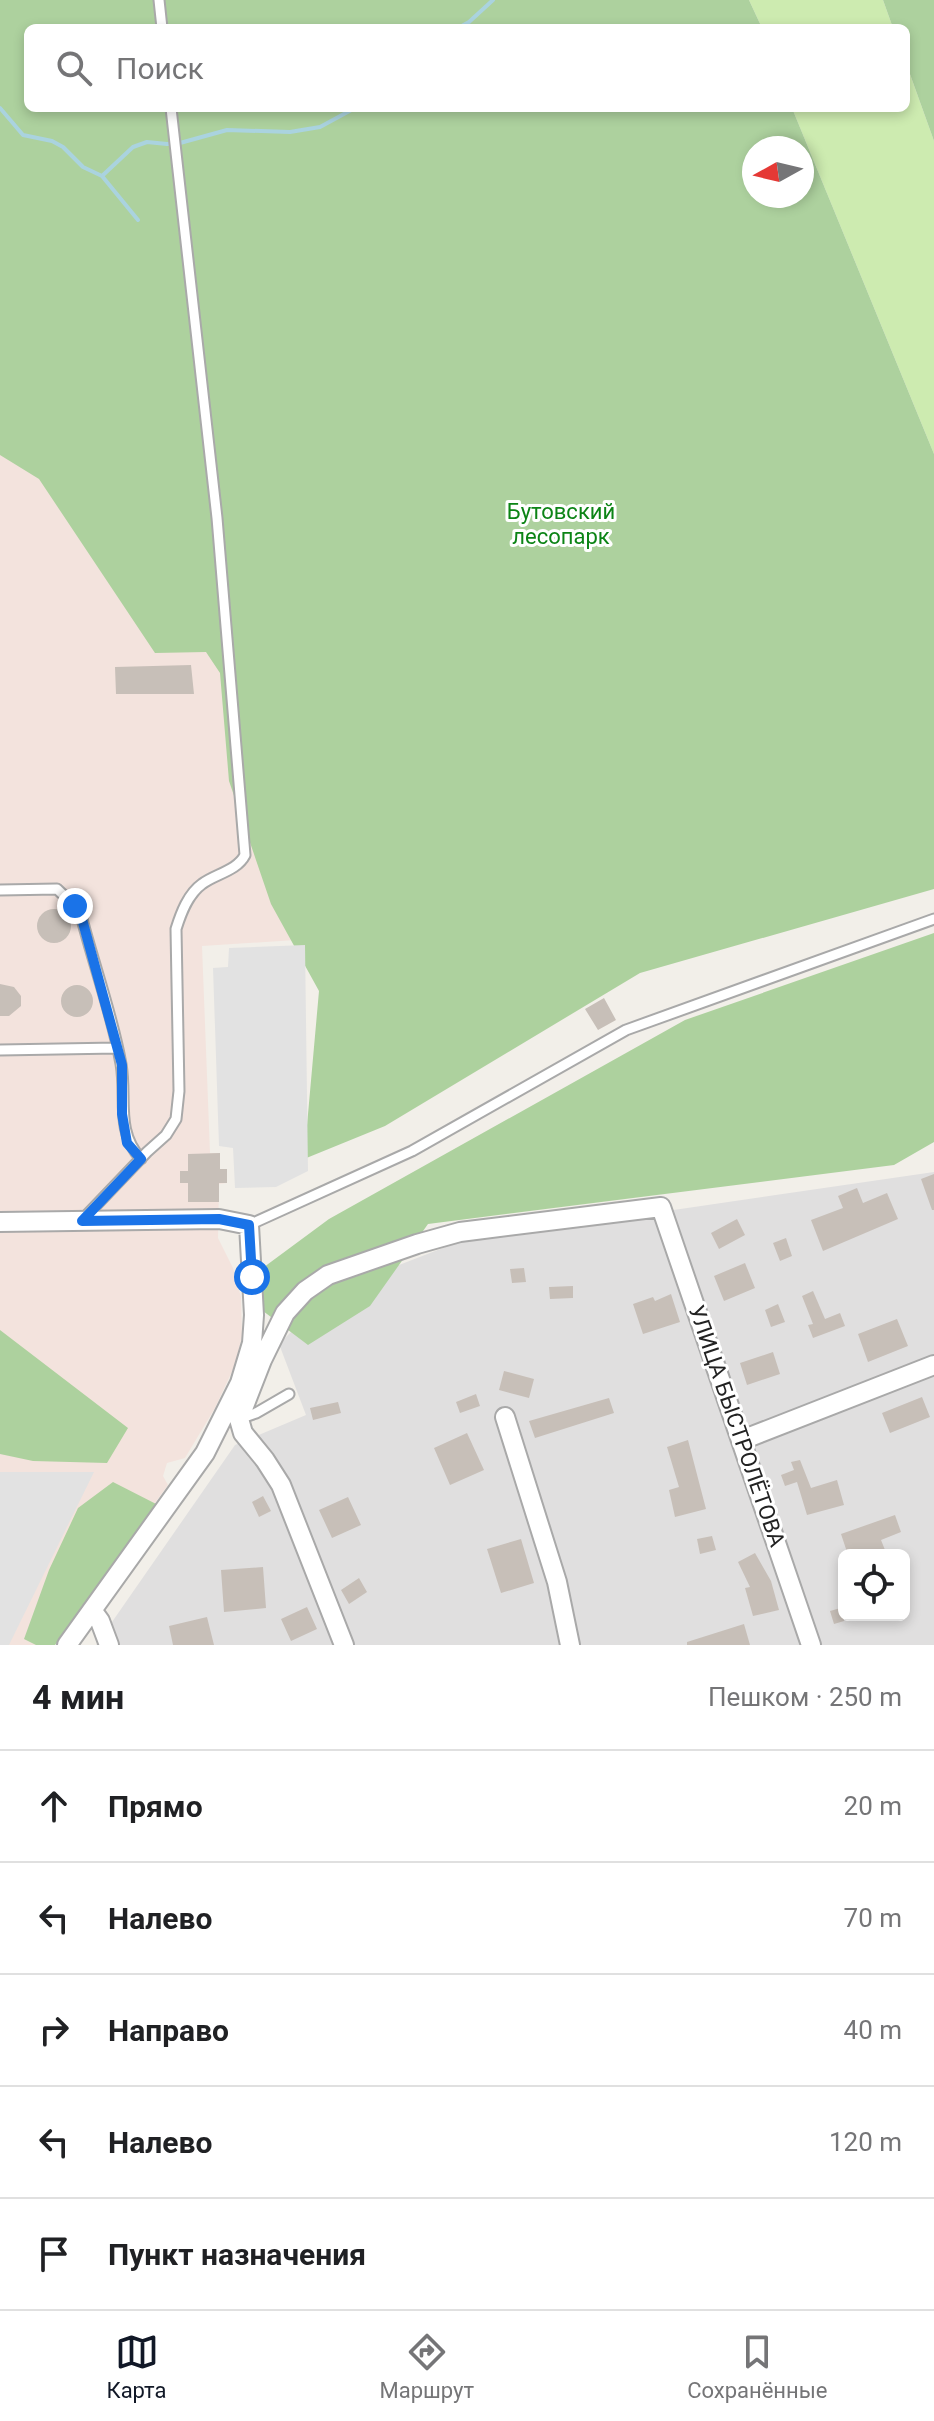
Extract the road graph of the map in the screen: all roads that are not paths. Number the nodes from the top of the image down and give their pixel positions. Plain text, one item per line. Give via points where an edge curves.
1 (159, 0) edge
2 (162, 24) edge
3 (171, 112) edge
4 (0, 890) edge
5 (934, 919) edge
6 (117, 1048) junction
7 (0, 1050) edge
8 (141, 1159) junction
9 (82, 1221) junction
10 (0, 1222) edge
11 (249, 1225) junction
12 (934, 1365) edge
13 (289, 1394) dead end
14 (505, 1417) dead end
15 (239, 1419) junction
16 (742, 1440) junction
17 (92, 1610) junction
18 (67, 1645) edge
19 (109, 1645) edge
20 (344, 1645) edge
21 (570, 1645) edge
22 (811, 1645) edge

1 - 2 lane
3 - 8 lane via 217,518 246,841 241,862 200,884 181,913 175,959 176,1119
4 - 6 lane via 57,889 75,906
5 - 11 lane via 626,1030 412,1151
6 - 7 lane
6 - 8 lane via 127,1143
8 - 9 lane
9 - 10 street
9 - 11 street via 219,1219
11 - 17 street via 254,1315 240,1383 205,1453
12 - 16 street
13 - 15 lane
14 - 21 street via 557,1582
15 - 16 street, УЛИЦА БЫСТРОЛЁТОВА via 285,1313 328,1275 460,1232 661,1207
15 - 20 street via 243,1433 281,1485
16 - 22 street, УЛИЦА БЫСТРОЛЁТОВА
17 - 18 street
17 - 19 street

